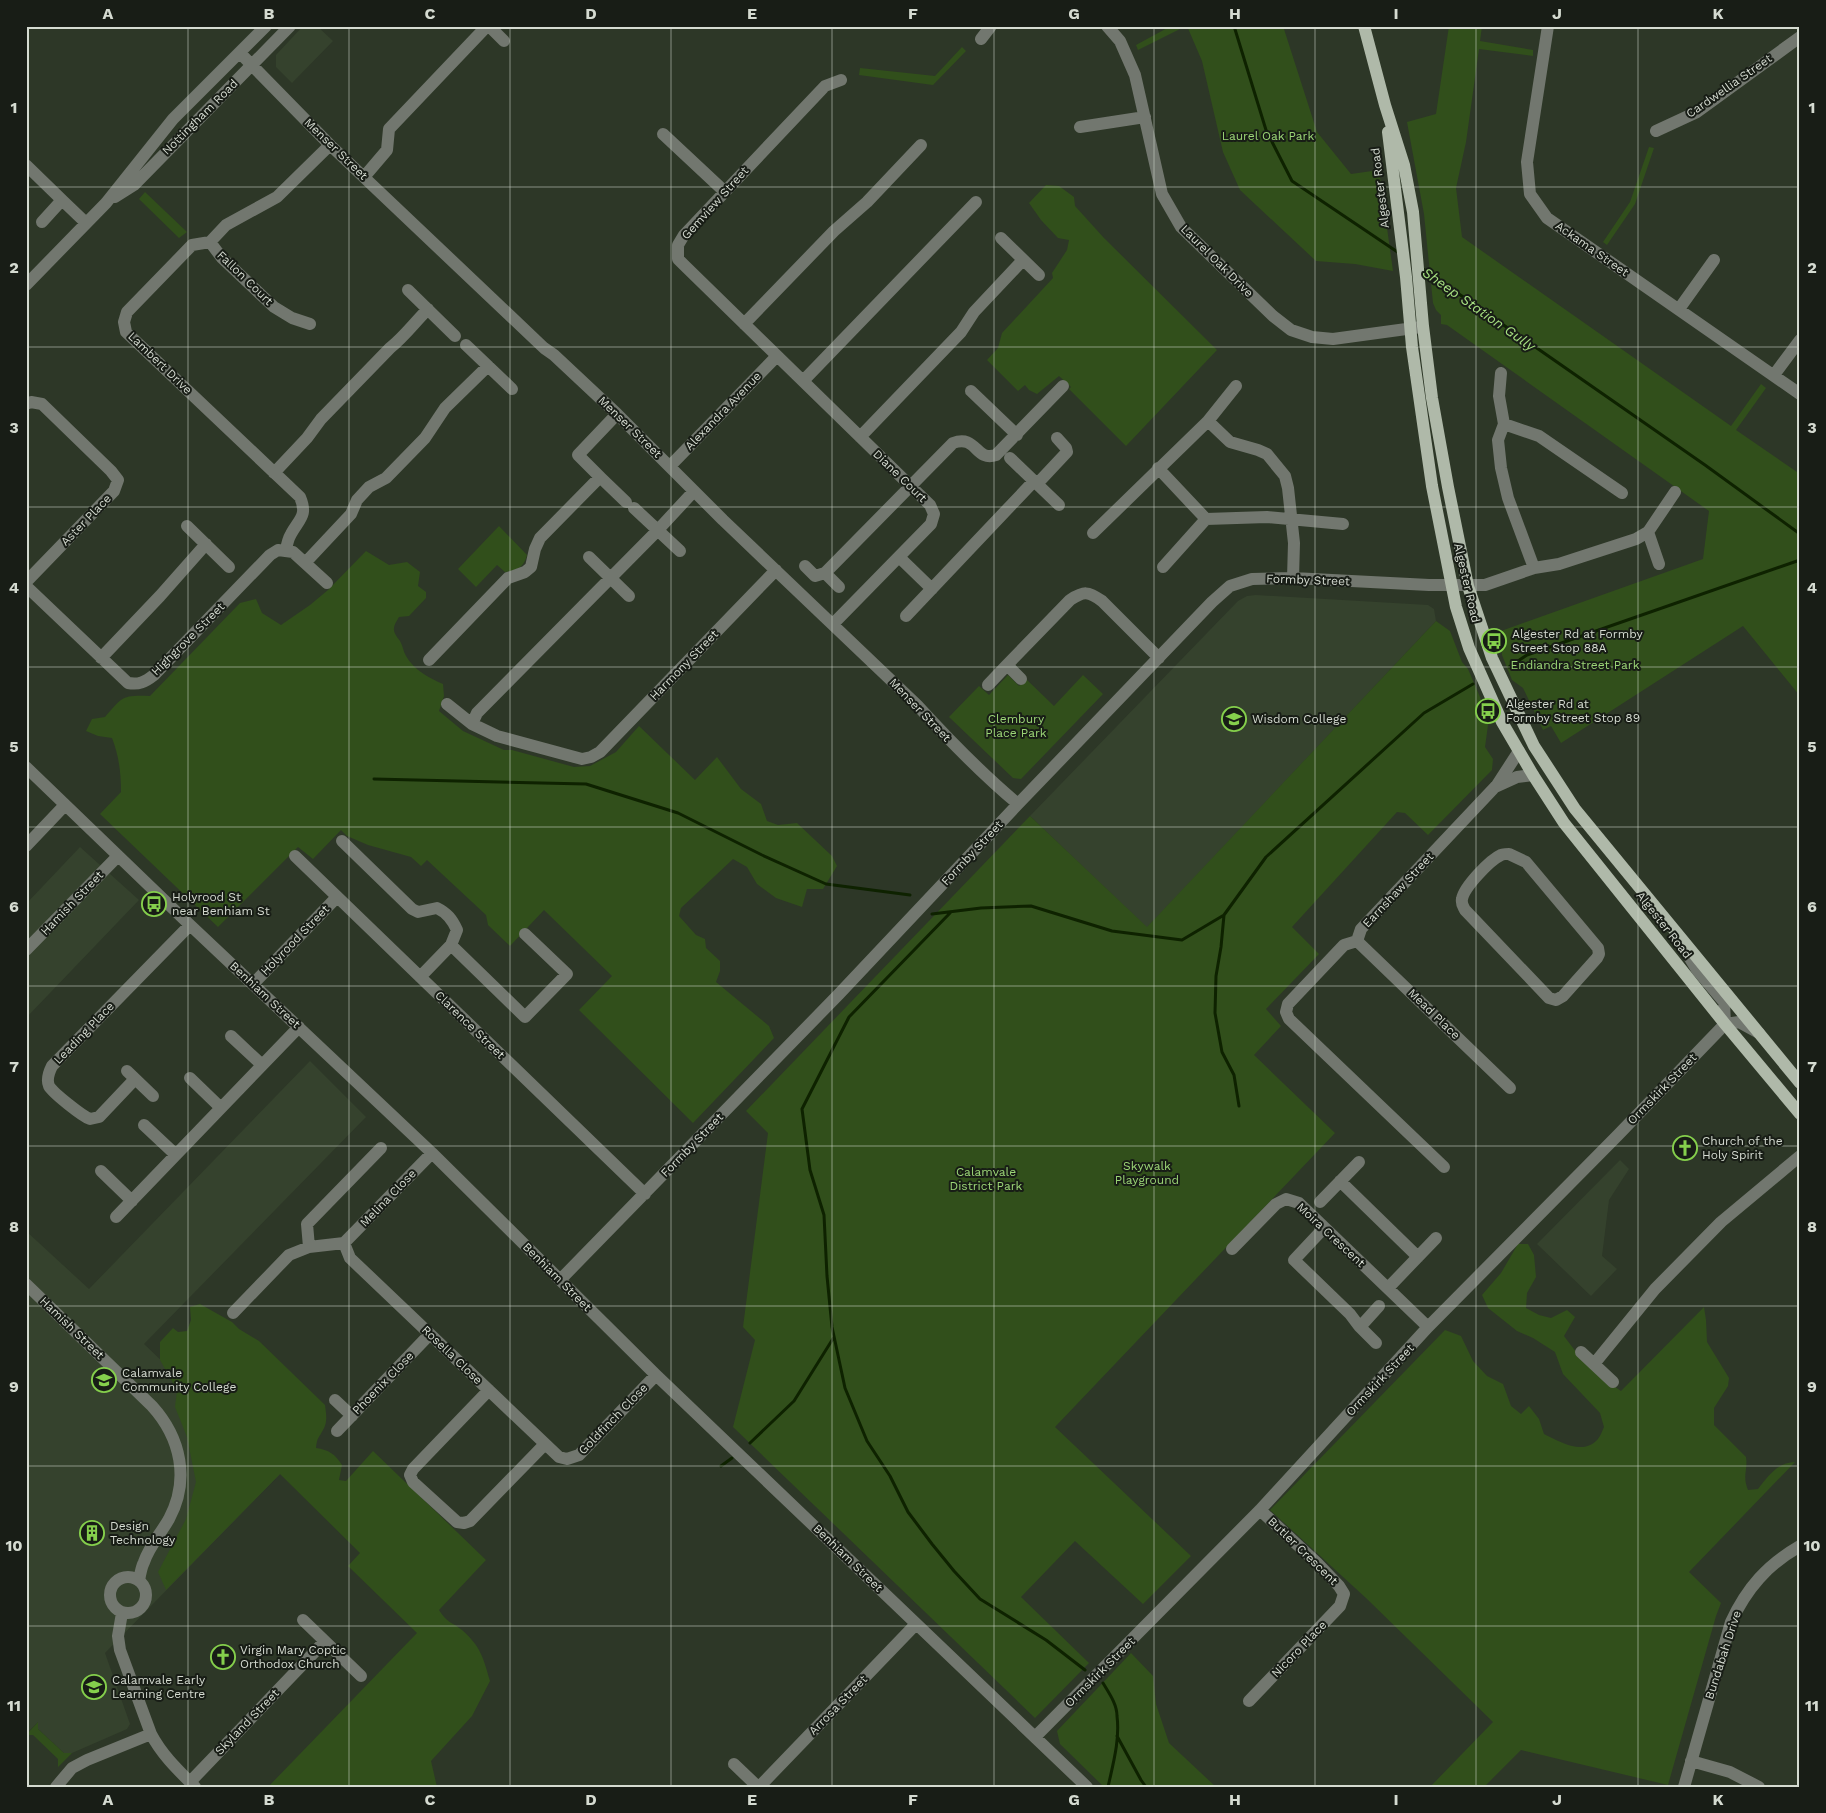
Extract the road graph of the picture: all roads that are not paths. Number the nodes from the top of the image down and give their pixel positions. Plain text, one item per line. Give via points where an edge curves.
1 (266, 26) edge
2 (290, 26) edge
3 (488, 26) edge
4 (991, 26) edge
5 (1108, 26) edge
6 (1364, 26) edge
7 (1548, 26) edge
8 (1800, 37) edge
9 (982, 39) dead end
10 (504, 41) dead end
11 (240, 53) junction
12 (252, 65) junction
13 (841, 80) dead end
14 (1385, 104) junction
15 (1145, 117) junction
16 (1080, 127) dead end
17 (1656, 132) dead end
18 (663, 134) dead end
19 (921, 144) dead end
20 (330, 145) junction
21 (26, 165) edge
22 (364, 177) junction
23 (724, 191) junction
24 (62, 200) junction
25 (976, 202) dead end
26 (106, 203) junction
27 (42, 222) dead end
28 (86, 223) junction
29 (1001, 238) dead end
30 (210, 242) junction
31 (1023, 260) junction
32 (1714, 260) dead end
33 (1039, 275) dead end
34 (26, 286) edge
35 (408, 290) dead end
36 (1679, 309) junction
37 (428, 310) junction
38 (310, 324) dead end
39 (744, 324) junction
40 (1423, 326) junction
41 (1410, 328) junction
42 (455, 336) dead end
43 (1800, 340) edge
44 (466, 344) dead end
45 (776, 356) junction
46 (488, 366) junction
47 (1501, 373) dead end
48 (1774, 375) junction
49 (802, 381) junction
50 (1063, 386) dead end
51 (1236, 386) dead end
52 (512, 389) dead end
53 (971, 391) dead end
54 (1800, 394) edge
55 (26, 404) edge
56 (617, 414) junction
57 (1208, 421) junction
58 (1504, 424) junction
59 (1017, 435) junction
60 (860, 437) junction
61 (1057, 438) dead end
62 (1010, 458) dead end
63 (670, 466) junction
64 (1158, 468) junction
65 (274, 473) junction
66 (600, 477) junction
67 (1036, 483) junction
68 (910, 486) junction
69 (694, 491) junction
70 (1675, 492) dead end
71 (1622, 494) dead end
72 (1059, 505) dead end
73 (1206, 519) junction
74 (1292, 520) junction
75 (1343, 524) dead end
76 (187, 526) dead end
77 (657, 531) junction
78 (1648, 532) junction
79 (1093, 533) dead end
80 (206, 544) junction
81 (286, 550) junction
82 (680, 551) dead end
83 (589, 557) dead end
84 (899, 557) junction
85 (305, 563) junction
86 (1659, 564) dead end
87 (805, 566) dead end
88 (229, 567) dead end
89 (1163, 567) dead end
90 (1534, 568) junction
91 (776, 570) junction
92 (825, 573) junction
93 (611, 578) junction
94 (1293, 578) junction
95 (26, 582) edge
96 (327, 583) dead end
97 (1452, 584) junction
98 (26, 586) edge
99 (1468, 586) junction
100 (839, 587) dead end
101 (932, 589) junction
102 (629, 596) dead end
103 (906, 616) dead end
104 (833, 624) junction
105 (100, 658) junction
106 (1159, 658) junction
107 (428, 660) dead end
108 (1007, 665) junction
109 (1021, 679) dead end
110 (988, 685) dead end
111 (447, 704) dead end
112 (472, 724) junction
113 (1519, 751) junction
114 (26, 767) edge
115 (1533, 775) junction
116 (1496, 787) junction
117 (1018, 804) junction
118 (65, 805) junction
119 (342, 842) dead end
120 (26, 846) edge
121 (118, 856) junction
122 (295, 856) dead end
123 (1467, 887) joint
124 (337, 897) junction
125 (1668, 921) junction
126 (190, 925) junction
127 (525, 934) dead end
128 (1358, 941) junction
129 (451, 946) junction
130 (26, 950) edge
131 (420, 977) junction
132 (253, 984) junction
133 (1725, 1024) junction
134 (299, 1027) junction
135 (1760, 1034) junction
136 (231, 1036) dead end
137 (262, 1065) junction
138 (190, 1078) dead end
139 (1800, 1083) edge
140 (1510, 1088) dead end
141 (153, 1096) dead end
142 (221, 1108) junction
143 (1800, 1114) edge
144 (144, 1125) dead end
145 (381, 1148) dead end
146 (432, 1152) junction
147 (176, 1154) junction
148 (1800, 1156) edge
149 (1359, 1162) dead end
150 (1444, 1167) dead end
151 (101, 1171) dead end
152 (1340, 1181) junction
153 (645, 1194) junction
154 (132, 1201) junction
155 (1320, 1202) dead end
156 (116, 1218) dead end
157 (1324, 1228) junction
158 (1436, 1238) dead end
159 (344, 1243) junction
160 (308, 1247) junction
161 (1232, 1249) dead end
162 (1418, 1257) junction
163 (560, 1280) junction
164 (26, 1284) edge
165 (1388, 1288) junction
166 (1379, 1306) dead end
167 (233, 1313) dead end
168 (1360, 1327) junction
169 (1428, 1327) junction
170 (430, 1334) junction
171 (1376, 1343) dead end
172 (1581, 1352) dead end
173 (1594, 1364) junction
174 (656, 1374) junction
175 (1613, 1382) dead end
176 (489, 1390) junction
177 (335, 1400) dead end
178 (352, 1416) junction
179 (337, 1431) dead end
180 (545, 1444) junction
181 (568, 1459) joint
182 (1260, 1510) junction
183 (1800, 1546) edge
184 (139, 1581) junction
185 (1344, 1594) joint
186 (122, 1613) junction
187 (304, 1620) dead end
188 (916, 1624) junction
189 (325, 1641) junction
190 (361, 1676) dead end
191 (1249, 1701) dead end
192 (151, 1734) junction
193 (1035, 1737) junction
194 (1691, 1761) junction
195 (734, 1764) dead end
196 (192, 1784) edge
197 (56, 1787) edge
198 (759, 1787) edge
199 (1087, 1787) edge
200 (1684, 1787) edge
201 (1759, 1787) edge

1 - 11 street, Nottingham Road
2 - 12 street, Nottingham Road
3 - 10 street
3 - 22 street via 389,129 387,150
4 - 9 street
5 - 15 street, Laurel Oak Drive via 1120,41 1132,68
6 - 14 main road, Algester Road
7 - 36 street, Ackama Street via 1527,162 1530,194 1547,218
8 - 17 street, Cardwellia Street via 1697,112
11 - 12 street, Menser Street
11 - 26 street, Nottingham Road via 173,119
12 - 20 street, Menser Street
12 - 26 street, Nottingham Road via 134,185
13 - 23 street, Gemview Street via 825,86
14 - 40 main road, Algester Road via 1404,165 1416,238
14 - 41 main road, Algester Road
15 - 16 street
15 - 41 street, Laurel Oak Drive via 1162,194 1181,227 1273,316 1291,330 1312,337 1333,338
18 - 23 street
19 - 39 street
20 - 22 street, Menser Street
20 - 30 street, Lambert Drive via 278,197 226,225
21 - 24 street
22 - 56 street, Menser Street
23 - 39 street, Gemview Street via 684,235 678,245 678,259
24 - 27 street
24 - 28 street
25 - 49 street
26 - 28 street, Nottingham Road
28 - 34 street, Nottingham Road
29 - 31 street
30 - 38 street, Fallon Court via 222,258 274,307
30 - 65 street, Lambert Drive via 192,245 127,312 126,332
31 - 33 street
31 - 60 street via 974,312 962,332
32 - 36 street
35 - 37 street
36 - 48 street, Ackama Street
37 - 42 street
37 - 65 street via 321,419
39 - 45 street, Gemview Street
40 - 41 street, Laurel Oak Drive
40 - 99 main road, Algester Road via 1432,398
41 - 97 main road, Algester Road via 1432,486
43 - 48 street
44 - 46 street
45 - 49 street, Diane Court
45 - 63 street, Alexandra Avenue
46 - 52 street
46 - 85 street via 445,408 425,438 386,478 357,500 351,514
47 - 58 street via 1499,396
48 - 54 street, Ackama Street
49 - 60 street, Diane Court
50 - 59 street
51 - 57 street
53 - 59 street
55 - 95 street, Aster Place via 42,404 118,480 114,491
56 - 63 street, Menser Street
56 - 66 street via 578,455
57 - 64 street
57 - 74 street via 1230,442 1267,454 1285,476
58 - 71 street via 1539,436
58 - 90 street via 1498,440 1501,468 1508,498
59 - 68 street via 990,457 968,442 953,443
60 - 68 street, Diane Court
61 - 67 street via 1067,452
62 - 67 street
63 - 69 street, Menser Street
64 - 73 street
64 - 79 street
65 - 81 street, Lambert Drive via 300,498 304,507
66 - 77 street
66 - 107 street via 540,538 531,567 508,578
67 - 72 street
67 - 101 street
68 - 84 street, Diane Court via 930,505 934,514 931,524
68 - 92 street
69 - 77 street
69 - 91 street, Menser Street
70 - 78 street
73 - 74 street via 1267,517
73 - 89 street
74 - 75 street
74 - 94 street
76 - 80 street
77 - 82 street
77 - 93 street
78 - 86 street
78 - 90 street, Formby Street via 1636,540 1559,564
80 - 88 street
80 - 105 street
81 - 85 street
81 - 105 street, Highgrove Street via 270,555 145,682 128,683
83 - 93 street
84 - 101 street
84 - 104 street, Diane Court
85 - 96 street
87 - 92 street via 816,576
90 - 99 street, Formby Street via 1485,584
91 - 104 street, Menser Street
91 - 112 street, Harmony Street via 600,752 591,757 582,759 497,736
92 - 100 street
93 - 102 street
93 - 112 street via 477,713
94 - 97 street, Formby Street
94 - 106 street, Formby Street via 1252,579 1230,586
97 - 99 street, Formby Street
97 - 113 main road, Algester Road via 1469,648 1502,722
98 - 105 street, Highgrove Street
99 - 125 main road, Algester Road via 1492,658 1534,746 1576,809
101 - 103 street
104 - 117 street, Menser Street
106 - 108 street via 1102,600 1092,594 1080,593
106 - 117 street, Formby Street
108 - 109 street
108 - 110 street
111 - 112 street
113 - 115 main road, Algester Road
113 - 116 street
114 - 118 street, Benhiam Street
115 - 116 street, Earnshaw Street via 1517,776
115 - 133 main road, Algester Road via 1564,823
116 - 128 street, Earnshaw Street via 1361,929
117 - 153 street, Formby Street
118 - 120 street
118 - 121 street, Benhiam Street
119 - 129 street via 412,909 418,912 437,908 446,913 457,930
121 - 126 street, Benhiam Street
121 - 130 street, Hamish Street
122 - 124 street, Clarence Street
123 - 123 street via 1501,855 1517,856 1526,862 1598,948 1597,958 1563,996 1556,1000 1548,998 1465,910 1462,897
124 - 131 street, Clarence Street
124 - 132 street, Holyrood Street
125 - 133 street via 1696,970 1724,1002
125 - 135 main road, Algester Road
126 - 132 street, Benhiam Street
126 - 141 street, Leading Place via 52,1066 48,1076 50,1086 82,1116 90,1119 99,1116 131,1075
127 - 129 street via 566,974 525,1017
128 - 140 street, Mead Place
128 - 150 street, Earnshaw Street via 1344,945 1291,998 1286,1012 1289,1019
129 - 131 street
131 - 153 street, Clarence Street
132 - 134 street, Benhiam Street
133 - 135 street via 1739,1022
133 - 143 main road, Algester Road
133 - 169 street, Ormskirk Street
134 - 137 street
134 - 146 street, Benhiam Street
135 - 139 main road, Algester Road
136 - 137 street
137 - 142 street
138 - 142 street
142 - 147 street
144 - 147 street
145 - 160 street via 308,1224
146 - 159 street, Melina Close
146 - 163 street, Benhiam Street
147 - 154 street
148 - 173 street via 1721,1222 1655,1289
149 - 152 street
151 - 154 street
152 - 155 street
152 - 162 street
153 - 163 street, Formby Street
154 - 156 street
157 - 161 street, Moira Crescent via 1299,1203 1286,1198 1276,1204
157 - 165 street, Moira Crescent
157 - 168 street via 1294,1260
158 - 162 street
159 - 160 street
159 - 170 street, Rosella Close via 350,1258
160 - 167 street via 289,1255
162 - 165 street
163 - 174 street, Benhiam Street
164 - 184 street, Hamish Street via 152,1406 173,1438 180,1460 178,1496 169,1519 144,1561
165 - 169 street, Moira Crescent
166 - 168 street
168 - 171 street
169 - 182 street, Ormskirk Street
170 - 176 street, Rosella Close
170 - 178 street, Phoenix Close
172 - 173 street
173 - 175 street
174 - 181 street, Goldfinch Close via 579,1455
174 - 188 street, Benhiam Street
176 - 180 street, Rosella Close
176 - 180 street via 413,1470 410,1475 413,1482 457,1522 464,1524
177 - 178 street
178 - 179 street, Phoenix Close
180 - 181 street, Rosella Close via 559,1457
182 - 185 street, Butler Crescent via 1317,1563
182 - 193 street, Ormskirk Street
183 - 194 street, Bundabah Drive via 1763,1574 1743,1598 1731,1622
184 - 186 street via 146,1596 142,1606 133,1613
184 - 186 street via 122,1578 110,1589 112,1606
185 - 191 street, Nicoro Place via 1340,1606
186 - 192 street via 118,1636 120,1650
187 - 189 street
188 - 193 street, Benhiam Street
188 - 198 street, Arrosa Street
189 - 190 street
189 - 196 street, Skyland Street
192 - 196 street via 168,1761
192 - 197 street via 72,1768
193 - 199 street, Benhiam Street
194 - 200 street, Bundabah Drive
194 - 201 street via 1730,1772
195 - 198 street

